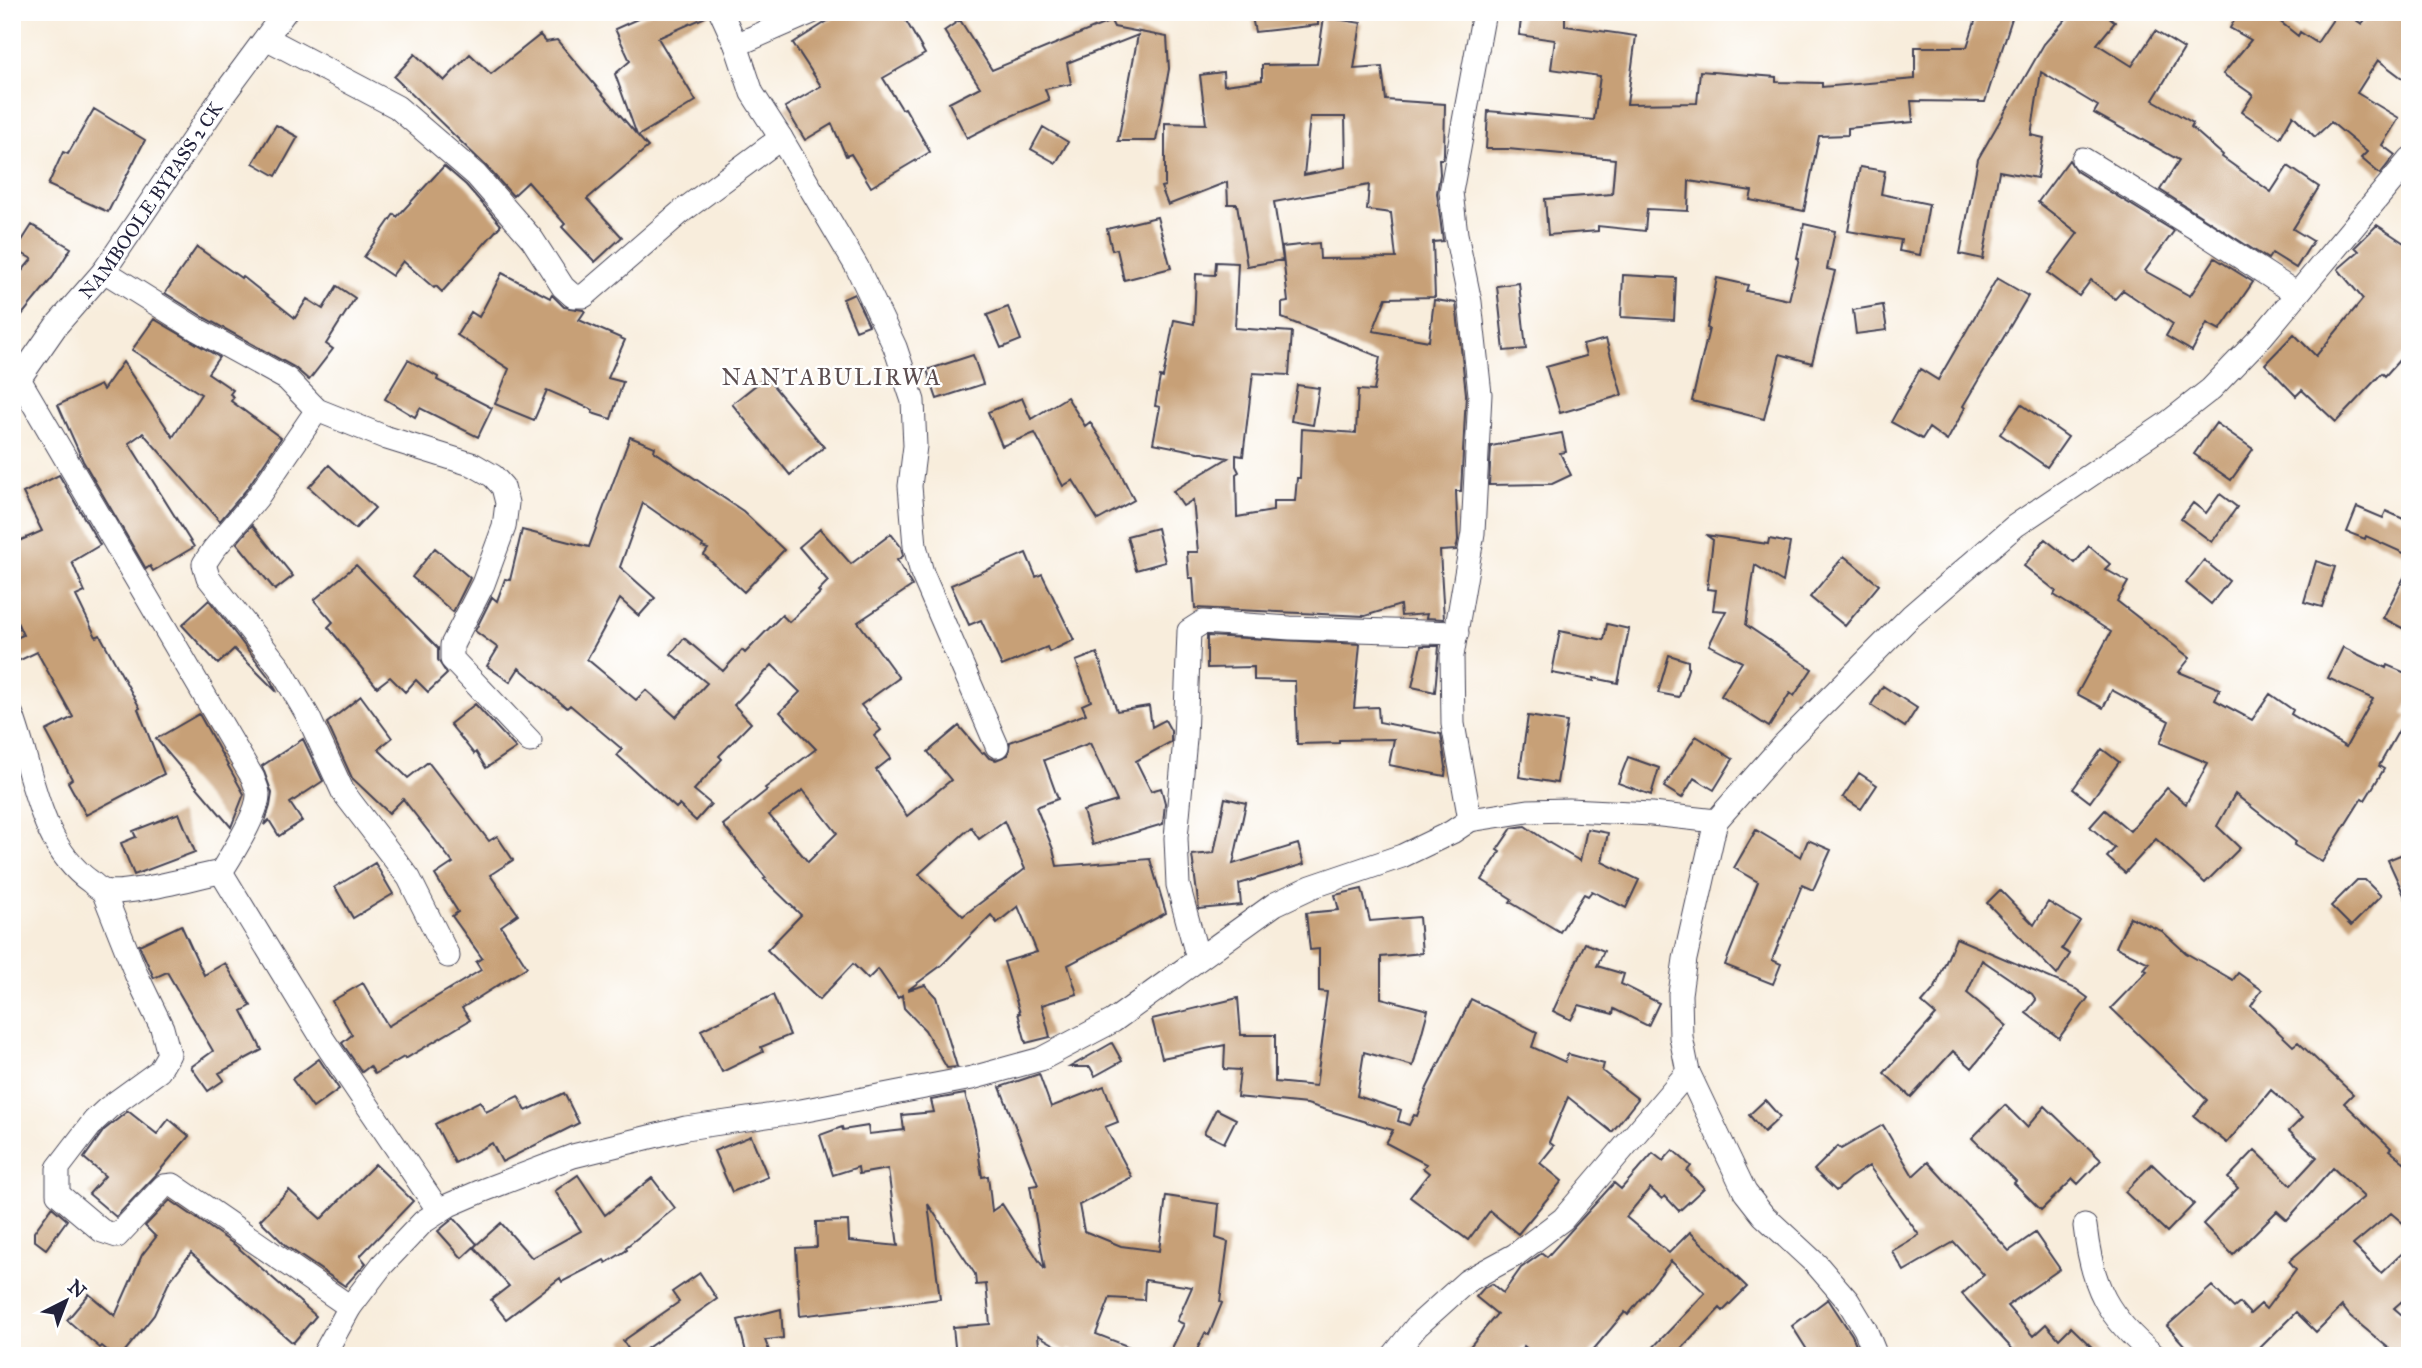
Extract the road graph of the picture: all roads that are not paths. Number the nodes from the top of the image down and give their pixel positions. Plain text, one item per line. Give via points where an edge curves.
1 (285, 12) edge
2 (720, 12) edge
3 (812, 12) edge
4 (1484, 12) edge
5 (266, 38) junction
6 (736, 45) junction
7 (781, 138) junction
8 (2083, 159) dead end
9 (2410, 159) edge
10 (104, 271) junction
11 (2297, 294) junction
12 (15, 382) edge
13 (317, 410) junction
14 (1457, 634) junction
15 (12, 715) edge
16 (530, 741) dead end
17 (997, 746) dead end
18 (1470, 820) junction
19 (1716, 821) junction
20 (221, 872) junction
21 (103, 891) junction
22 (448, 956) dead end
23 (1198, 959) junction
24 (1688, 1072) junction
25 (439, 1212) junction
26 (2085, 1226) dead end
27 (351, 1307) junction
28 (323, 1356) edge
29 (1394, 1356) edge
30 (1876, 1356) edge
31 (2155, 1356) edge

1 - 5 street, NAMBOOLE BYPASS 2 CK
2 - 6 street
3 - 6 street
4 - 14 street via 1451,192 1480,394 1474,533
5 - 7 street via 397,107 476,175 532,239 573,296 584,296 681,212
5 - 10 street, NAMBOOLE BYPASS 2 CK
6 - 7 street via 752,93
7 - 17 street via 857,267 895,347 913,401 915,446 910,486 917,555
8 - 11 street
9 - 11 street
10 - 12 street, NAMBOOLE BYPASS 2 CK
10 - 13 street via 288,379
11 - 19 street via 2211,389 2015,526 1911,616 1782,746
12 - 20 street via 253,778 258,795 255,808
13 - 16 street via 474,466 503,487 507,503 504,527 483,584 452,645 452,660
13 - 22 street via 257,498 204,564 208,577 279,668 308,716 343,792 408,877
14 - 18 street via 1452,656 1452,724
14 - 23 street via 1203,622 1189,631 1176,838 1178,885
15 - 21 street via 49,829 74,870
18 - 19 street via 1569,810
18 - 23 street via 1402,856 1275,904
19 - 24 street via 1680,994
20 - 21 street via 130,891
20 - 25 street via 324,1041
21 - 27 street via 169,1054 159,1071 94,1121 58,1168 58,1194 102,1231 117,1236 164,1186 173,1185
23 - 25 street via 1113,1021 1041,1059 972,1078 686,1128 573,1156
24 - 29 street via 1563,1219 1515,1255 1467,1281 1417,1326
24 - 30 street via 1745,1192 1848,1301
25 - 27 street via 423,1222 382,1265
26 - 31 street via 2089,1261 2110,1311
27 - 28 street

